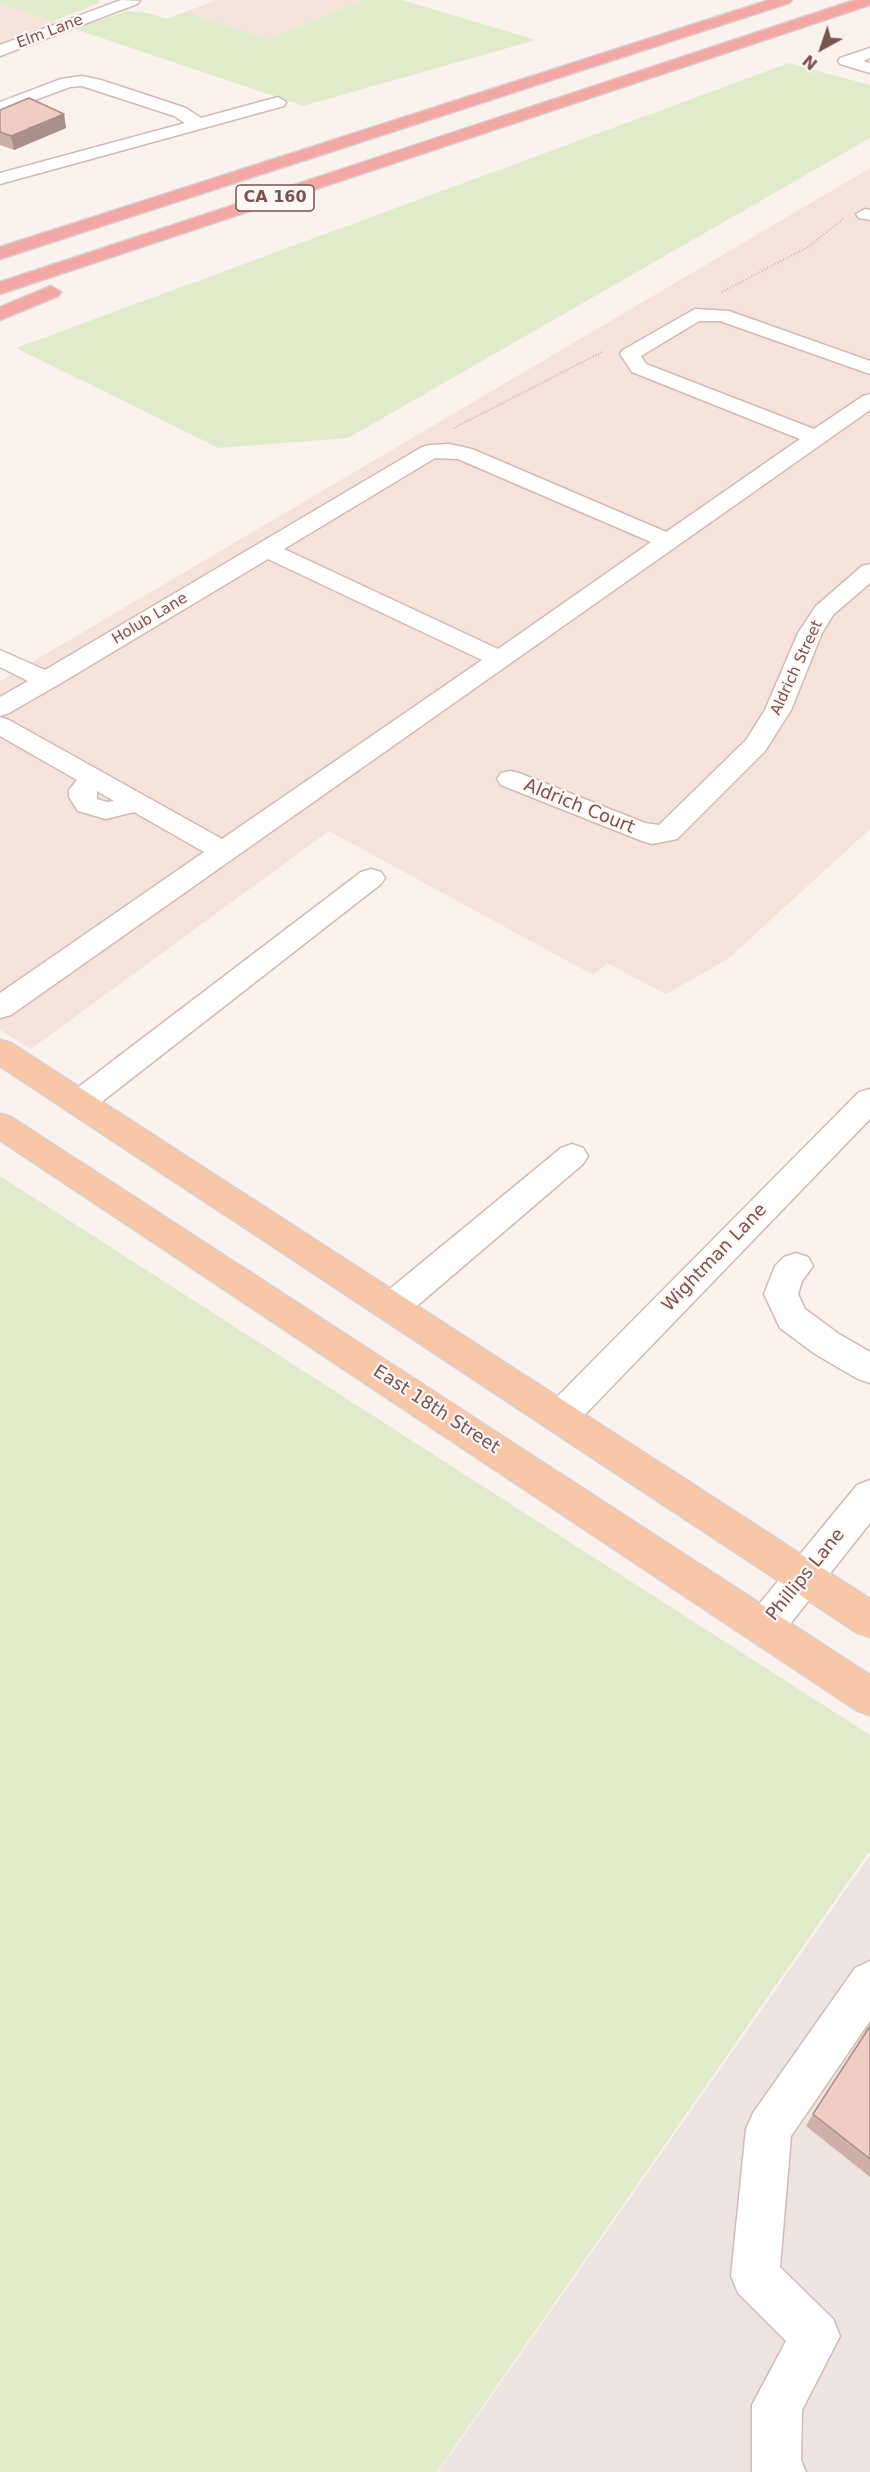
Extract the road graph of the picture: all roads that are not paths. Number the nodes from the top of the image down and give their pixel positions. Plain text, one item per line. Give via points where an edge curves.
1 (128, 0) edge
2 (784, 0) edge
3 (870, 0) edge
4 (0, 51) edge
5 (870, 53) edge
6 (870, 68) edge
7 (278, 102) dead end
8 (1, 107) edge
9 (549, 107) junction
10 (198, 124) junction
11 (329, 147) junction
12 (0, 179) edge
13 (0, 234) edge
14 (0, 253) edge
15 (0, 288) edge
16 (0, 314) edge
17 (870, 368) edge
18 (870, 400) edge
19 (817, 438) junction
20 (669, 542) junction
21 (266, 549) junction
22 (870, 571) edge
23 (0, 657) edge
24 (500, 659) junction
25 (47, 681) junction
26 (0, 708) edge
27 (0, 725) edge
28 (756, 745) joint
29 (510, 779) dead end
30 (222, 851) junction
31 (371, 878) dead end
32 (0, 1008) edge
33 (0, 1051) edge
34 (870, 1100) edge
35 (79, 1103) junction
36 (0, 1125) edge
37 (572, 1156) dead end
38 (796, 1266) dead end
39 (392, 1307) junction
40 (870, 1369) edge
41 (560, 1417) junction
42 (870, 1496) edge
43 (805, 1576) junction
44 (870, 1620) edge
45 (765, 1626) junction
46 (870, 1697) edge
47 (870, 1983) edge
48 (781, 2472) edge

1 - 4 street, Elm Lane via 132,1
2 - 11 highway, CA 160
3 - 9 highway, CA 160
5 - 6 street via 846,61
7 - 10 street
8 - 10 street via 67,82 82,81 180,112
9 - 15 highway, CA 160
9 - 16 highway via 485,135 282,202
10 - 12 street
11 - 13 highway
11 - 14 highway, CA 160
17 - 19 street via 722,315 695,315 630,354 639,368
18 - 19 street
19 - 20 street
20 - 21 street, Holub Lane via 449,451 430,452
20 - 24 street
21 - 24 street
21 - 25 street, Holub Lane
22 - 28 street, Aldrich Street via 824,611 810,633 778,710
23 - 25 street
24 - 30 street
25 - 26 street, Holub Lane
27 - 30 street via 94,779 82,790 82,796 95,809 117,810 135,802
28 - 29 street, Aldrich Court via 667,833 635,830
30 - 32 street
31 - 35 street
33 - 35 main road
34 - 41 street, Wightman Lane
35 - 39 main road
36 - 45 main road, East 18th Street
37 - 39 street
38 - 40 street via 787,1275 781,1294 792,1318 826,1344
39 - 41 main road
41 - 43 main road
42 - 43 street, Phillips Lane
43 - 44 main road
43 - 45 street, Phillips Lane
45 - 46 main road, East 18th Street
47 - 48 street via 769,2129 755,2276 816,2336 777,2405 776,2468

